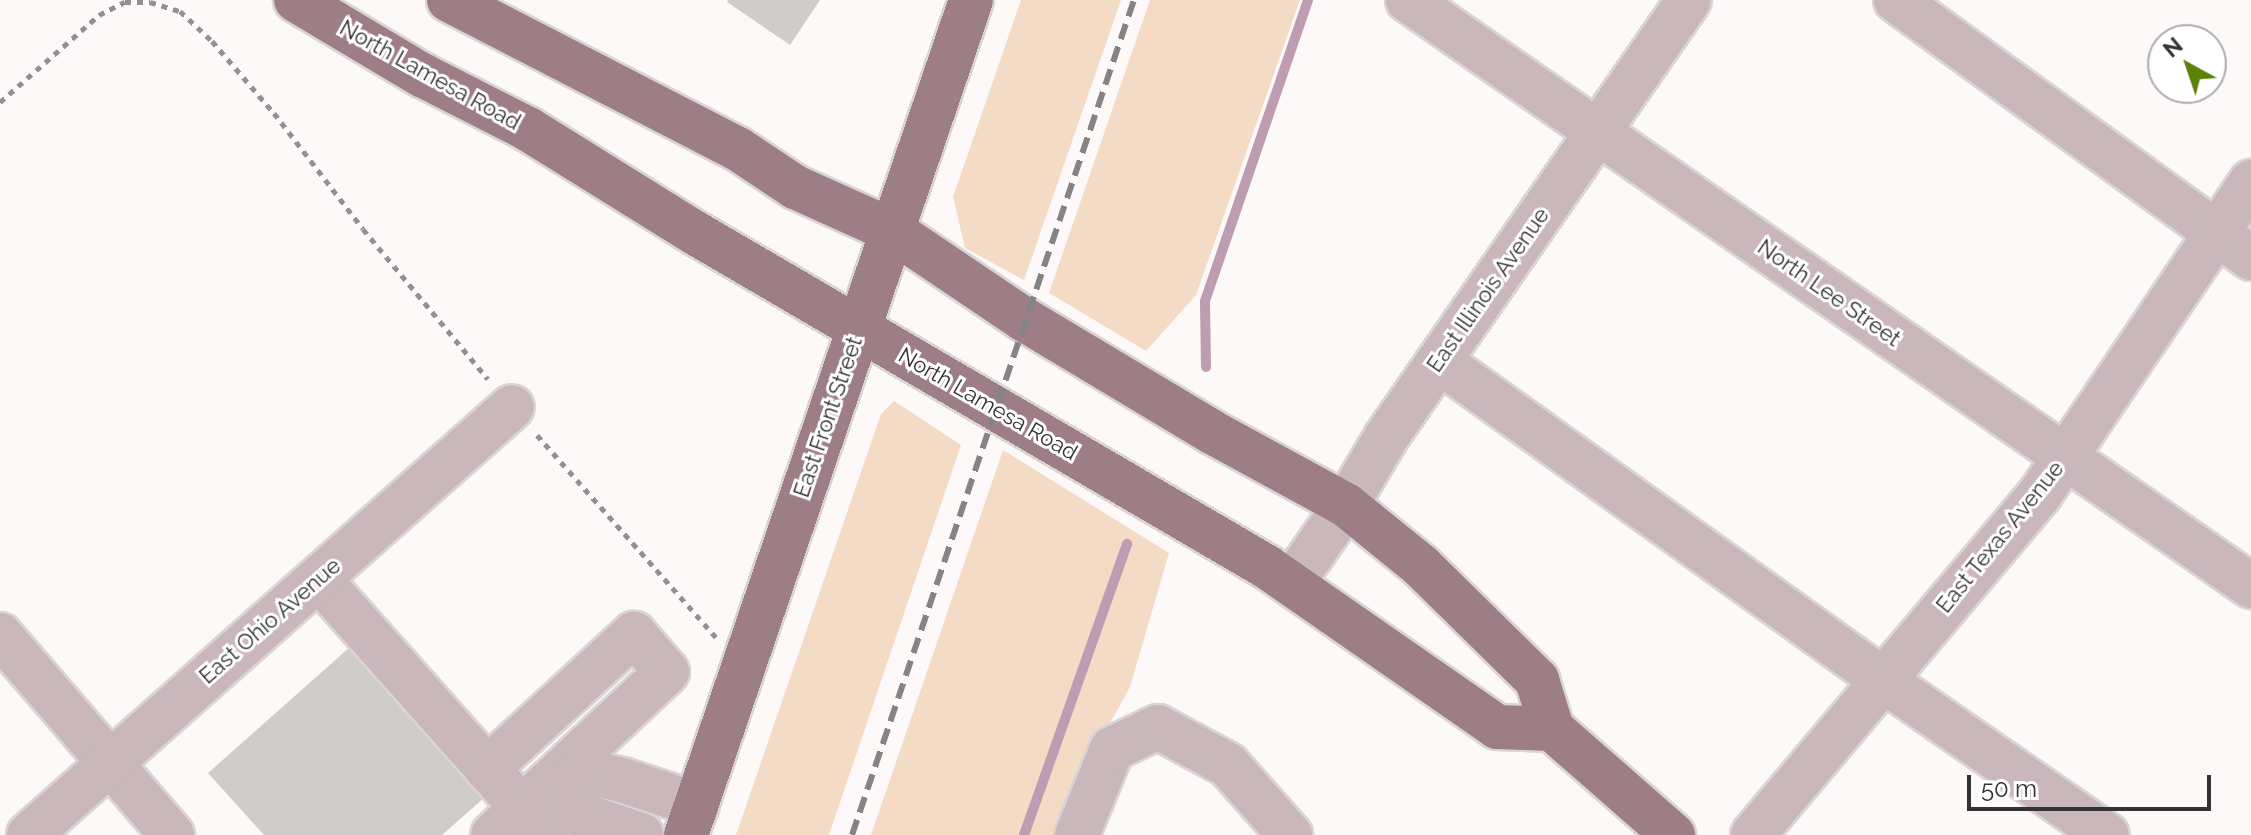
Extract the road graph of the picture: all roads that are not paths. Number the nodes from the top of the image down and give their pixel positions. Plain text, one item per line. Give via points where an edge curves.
1 (296, 0) edge
2 (449, 0) edge
3 (971, 0) edge
4 (1408, 0) edge
5 (1689, 0) edge
6 (1896, 0) edge
7 (1597, 132) junction
8 (2251, 182) edge
9 (893, 231) junction
10 (2215, 234) junction
11 (2251, 258) edge
12 (858, 329) junction
13 (1439, 361) junction
14 (512, 407) road end
15 (2064, 457) junction
16 (1346, 505) junction
17 (319, 579) junction
18 (1292, 583) junction
19 (2251, 586) edge
20 (0, 635) edge
21 (1883, 680) junction
22 (1552, 729) junction
23 (110, 763) junction
24 (487, 769) junction
25 (527, 816) edge
26 (692, 820) edge
27 (29, 835) edge
28 (172, 835) edge
29 (641, 835) edge
30 (1077, 835) edge
31 (1290, 835) edge
32 (1673, 835) edge
33 (1753, 835) edge
34 (2107, 835) edge

1 - 12 main road, North Lamesa Road via 422,75 528,129
2 - 9 main road via 738,149 795,187
3 - 9 main road, East Front Street
4 - 7 street, North Lee Street
5 - 7 street, East Illinois Avenue
6 - 10 street
7 - 13 street, East Illinois Avenue
7 - 15 street, North Lee Street
8 - 10 street, East Texas Avenue
9 - 12 main road, East Front Street
9 - 16 main road via 1025,320
10 - 11 street
10 - 15 street, East Texas Avenue
12 - 18 main road, North Lamesa Road
12 - 26 main road, East Front Street
13 - 16 street, East Illinois Avenue
13 - 21 street
14 - 17 street, East Ohio Avenue
15 - 19 street, North Lee Street
15 - 21 street, East Texas Avenue via 2040,494
16 - 18 street, East Illinois Avenue
16 - 22 main road via 1421,566 1537,680
17 - 23 street, East Ohio Avenue
17 - 24 street
18 - 22 main road, North Lamesa Road via 1497,727
20 - 23 street
21 - 33 street, East Texas Avenue
21 - 34 street
22 - 32 main road
23 - 27 street, East Ohio Avenue
23 - 28 street
24 - 25 street
24 - 25 street via 634,634 667,672
25 - 26 street via 583,771 622,780
25 - 29 street via 572,812
30 - 31 street via 1112,749 1158,727 1228,765

